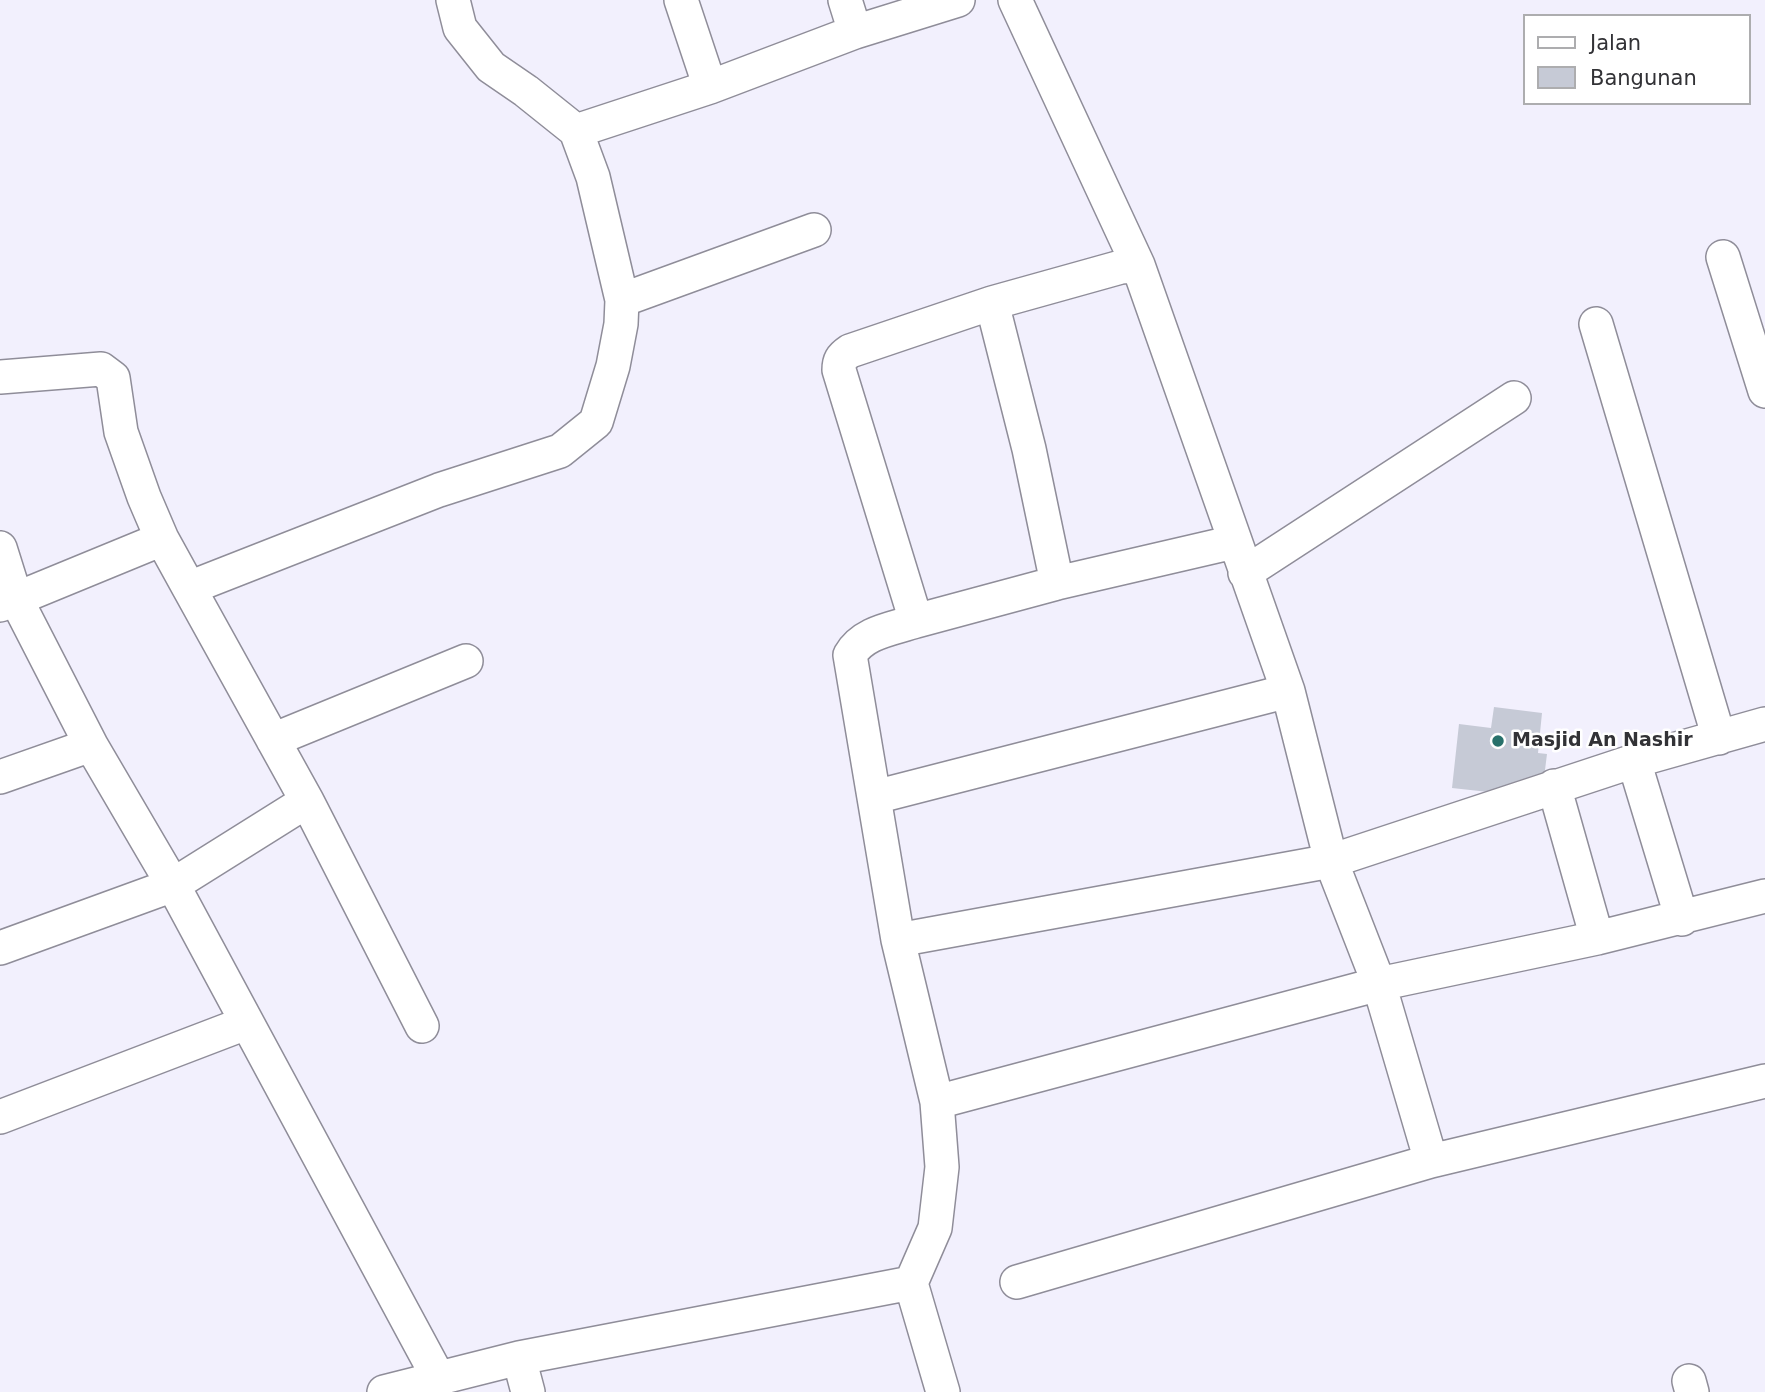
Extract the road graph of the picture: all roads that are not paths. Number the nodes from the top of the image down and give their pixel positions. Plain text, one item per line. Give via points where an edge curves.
1 (453, 0) edge
2 (681, 0) edge
3 (845, 0) edge
4 (958, 0) edge
5 (1014, 0) edge
6 (855, 32) junction
7 (710, 87) junction
8 (576, 131) junction
9 (814, 230) dead end
10 (1723, 257) dead end
11 (1139, 265) junction
12 (622, 299) junction
13 (992, 303) junction
14 (1596, 324) dead end
15 (0, 377) edge
16 (1765, 391) edge
17 (1514, 398) dead end
18 (162, 539) junction
19 (0, 548) edge
20 (1239, 557) junction
21 (1057, 583) junction
22 (190, 587) junction
23 (8, 602) edge
24 (916, 621) junction
25 (466, 661) dead end
26 (1287, 691) junction
27 (1765, 724) edge
28 (1720, 738) junction
29 (273, 740) junction
30 (91, 746) junction
31 (1634, 761) junction
32 (0, 778) edge
33 (1554, 786) junction
34 (875, 797) junction
35 (307, 802) junction
36 (1331, 861) junction
37 (173, 886) junction
38 (1763, 905) edge
39 (1682, 919) junction
40 (1597, 939) junction
41 (898, 940) junction
42 (0, 948) edge
43 (1379, 984) junction
44 (246, 1023) junction
45 (422, 1026) dead end
46 (1765, 1081) edge
47 (937, 1102) junction
48 (0, 1118) edge
49 (1431, 1161) junction
50 (1017, 1282) dead end
51 (911, 1283) junction
52 (519, 1358) junction
53 (439, 1379) junction
54 (384, 1392) edge
55 (528, 1392) edge
56 (943, 1392) edge

1 - 8 street via 460,28 491,67
2 - 7 street
3 - 6 street
4 - 6 street
5 - 11 street
6 - 7 street
7 - 8 street
8 - 12 street via 593,177
9 - 12 street
10 - 16 street
11 - 13 street
11 - 20 street
12 - 22 street via 613,366 596,422 560,451 439,489
13 - 21 street
13 - 24 street via 850,351 839,362
14 - 28 street
15 - 18 street via 101,369 113,378 121,432
17 - 20 street
18 - 22 street
18 - 23 street
19 - 23 street
20 - 21 street
20 - 26 street
21 - 24 street
22 - 29 street
23 - 30 street
24 - 34 street via 865,638 850,655
25 - 29 street
26 - 34 street
26 - 36 street
27 - 28 street
28 - 31 street
29 - 35 street
30 - 32 street
30 - 37 street
31 - 33 street
31 - 39 street
33 - 36 street
33 - 40 street
34 - 41 street
35 - 37 street
35 - 45 street
36 - 41 street
36 - 43 street
37 - 42 street
37 - 44 street
38 - 39 street
39 - 40 street
40 - 43 street
41 - 47 street
43 - 47 street
43 - 49 street
44 - 48 street
44 - 53 street
46 - 49 street
47 - 51 street via 942,1167 935,1228
49 - 50 street
51 - 52 street
51 - 56 street
52 - 53 street
52 - 55 street
53 - 54 street

